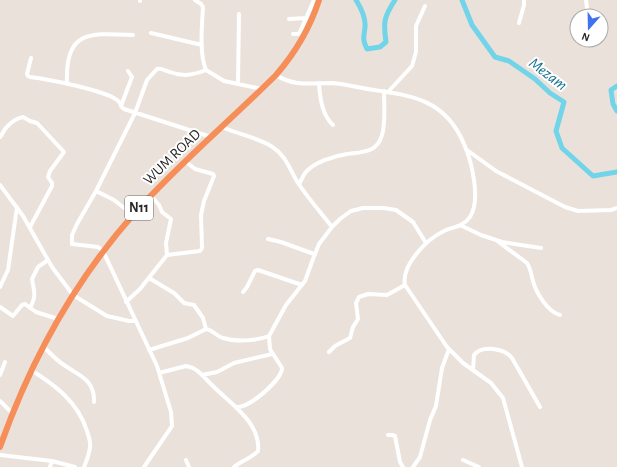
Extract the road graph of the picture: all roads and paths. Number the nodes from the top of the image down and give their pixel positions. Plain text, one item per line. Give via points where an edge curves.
1 (195, 0) edge
2 (314, 0) edge
3 (319, 0) edge
4 (524, 0) edge
5 (425, 6) dead end
6 (239, 14) dead end
7 (306, 18) junction
8 (289, 19) dead end
9 (519, 23) dead end
10 (151, 33) dead end
11 (293, 34) dead end
12 (133, 35) dead end
13 (202, 45) junction
14 (31, 58) dead end
15 (206, 70) junction
16 (128, 71) dead end
17 (276, 75) junction
18 (238, 83) junction
19 (67, 84) junction
20 (319, 84) junction
21 (262, 89) junction
22 (386, 92) junction
23 (121, 106) junction
24 (135, 114) junction
25 (333, 125) dead end
26 (222, 127) junction
27 (0, 137) edge
28 (211, 137) junction
29 (467, 150) junction
30 (186, 162) junction
31 (299, 184) junction
32 (0, 185) edge
33 (96, 191) junction
34 (151, 196) junction
35 (17, 207) junction
36 (617, 208) edge
37 (133, 215) junction
38 (468, 221) junction
39 (460, 225) junction
40 (30, 227) junction
41 (332, 227) junction
42 (471, 230) junction
43 (268, 239) dead end
44 (496, 240) junction
45 (426, 243) junction
46 (541, 248) dead end
47 (103, 251) junction
48 (314, 254) junction
49 (167, 255) junction
50 (48, 260) junction
51 (149, 278) junction
52 (302, 285) junction
53 (406, 285) junction
54 (0, 287) edge
55 (243, 292) dead end
56 (73, 295) junction
57 (126, 302) junction
58 (0, 307) edge
59 (30, 308) junction
60 (560, 315) dead end
61 (58, 319) junction
62 (135, 321) junction
63 (206, 329) junction
64 (269, 336) junction
65 (43, 346) junction
66 (449, 349) junction
67 (149, 350) junction
68 (329, 352) dead end
69 (270, 353) junction
70 (5, 362) dead end
71 (31, 370) junction
72 (473, 370) junction
73 (159, 373) junction
74 (0, 375) edge
75 (202, 375) junction
76 (0, 401) edge
77 (94, 402) dead end
78 (237, 407) junction
79 (540, 407) dead end
80 (12, 413) junction
81 (388, 435) dead end
82 (0, 447) edge
83 (0, 455) edge
84 (186, 460) dead end
85 (463, 460) dead end
86 (52, 461) junction
87 (472, 466) edge
88 (50, 467) edge
89 (75, 467) edge
90 (84, 467) edge
91 (144, 467) edge
92 (189, 467) edge
93 (234, 467) edge
94 (403, 467) edge
95 (413, 467) edge
96 (479, 467) edge
97 (516, 467) edge
98 (522, 467) edge

1 - 13 street via 203,7
2 - 7 street
3 - 17 highway, WUM ROAD / N11 via 304,35
4 - 9 street
5 - 22 street via 416,26 416,52 412,66
6 - 18 street
7 - 8 street
7 - 11 street via 299,33
10 - 13 street
12 - 19 street via 93,34 78,40 68,58
13 - 15 street
14 - 19 street via 28,76
15 - 18 street via 224,81
15 - 24 street via 187,76 157,69 147,80
16 - 23 street via 132,77
17 - 20 street via 296,84
17 - 21 highway, WUM ROAD / N11
18 - 21 street
19 - 23 street via 110,96 119,101
20 - 22 street via 349,85
20 - 25 street via 322,105
21 - 26 highway, WUM ROAD / N11
22 - 29 street via 430,103 436,107 453,122
22 - 31 street via 382,136 378,143 364,153 347,154 318,164 305,174
23 - 24 street
24 - 28 street
24 - 33 street
26 - 28 highway, WUM ROAD / N11
26 - 31 street via 272,147 285,158
27 - 40 street via 12,122 23,117 37,123 64,152 50,171 48,177 53,184
28 - 30 highway, WUM ROAD / N11
29 - 36 street via 496,171 565,207 578,211
29 - 38 street via 475,198
30 - 34 highway, WUM ROAD / N11
30 - 49 street via 195,169 214,176 201,215 202,248 200,251
31 - 41 street
32 - 35 street
33 - 37 street via 114,200
33 - 47 street via 77,224 71,243 98,247
34 - 37 highway, WUM ROAD / N11
34 - 49 street via 162,212 171,219 166,242
35 - 40 street
35 - 54 street via 8,270
37 - 47 highway, WUM ROAD / N11
38 - 39 street
38 - 42 street
39 - 42 street
39 - 45 street via 443,231
40 - 50 street
41 - 45 street via 351,211 363,208 396,210 413,222
41 - 48 street
42 - 44 street
43 - 48 street
44 - 46 street
44 - 60 street via 527,263 539,294 550,309
45 - 53 street via 405,274
47 - 56 highway, WUM ROAD / N11
47 - 57 street
48 - 52 street
49 - 51 street
50 - 56 street
50 - 59 street via 38,267 32,279 35,293
51 - 57 street
51 - 63 street via 174,293 184,303 194,305 203,318
52 - 55 street via 258,270
52 - 64 street via 286,305
53 - 66 street
53 - 68 street via 387,295 368,294 359,297 356,302 358,319 350,338
56 - 61 highway, WUM ROAD / N11
56 - 62 street via 107,316
57 - 62 street
58 - 59 street via 13,316 23,304
59 - 61 street
61 - 65 highway, WUM ROAD / N11
62 - 67 street
63 - 64 street via 231,339 256,340
63 - 67 street via 188,338
64 - 69 street
65 - 71 highway, WUM ROAD / N11
65 - 77 street via 89,383
66 - 72 street
66 - 95 street via 442,368 436,406 420,457
67 - 73 street
69 - 75 street
69 - 78 street via 282,368 281,374 257,397 246,405
70 - 74 street
71 - 80 highway, WUM ROAD / N11
71 - 90 street via 66,396 78,412 90,442
72 - 79 street via 474,355 477,352 496,349 505,352 512,358
72 - 98 street via 491,383 503,398
73 - 75 street via 190,366
73 - 91 street via 171,412 172,426
75 - 78 street
76 - 80 street
78 - 93 street via 252,426 258,448 256,453
80 - 82 highway, WUM ROAD / N11
81 - 94 street via 395,436
83 - 86 street
84 - 92 street
85 - 87 street
86 - 88 street
86 - 89 street
87 - 96 street
97 - 98 street

